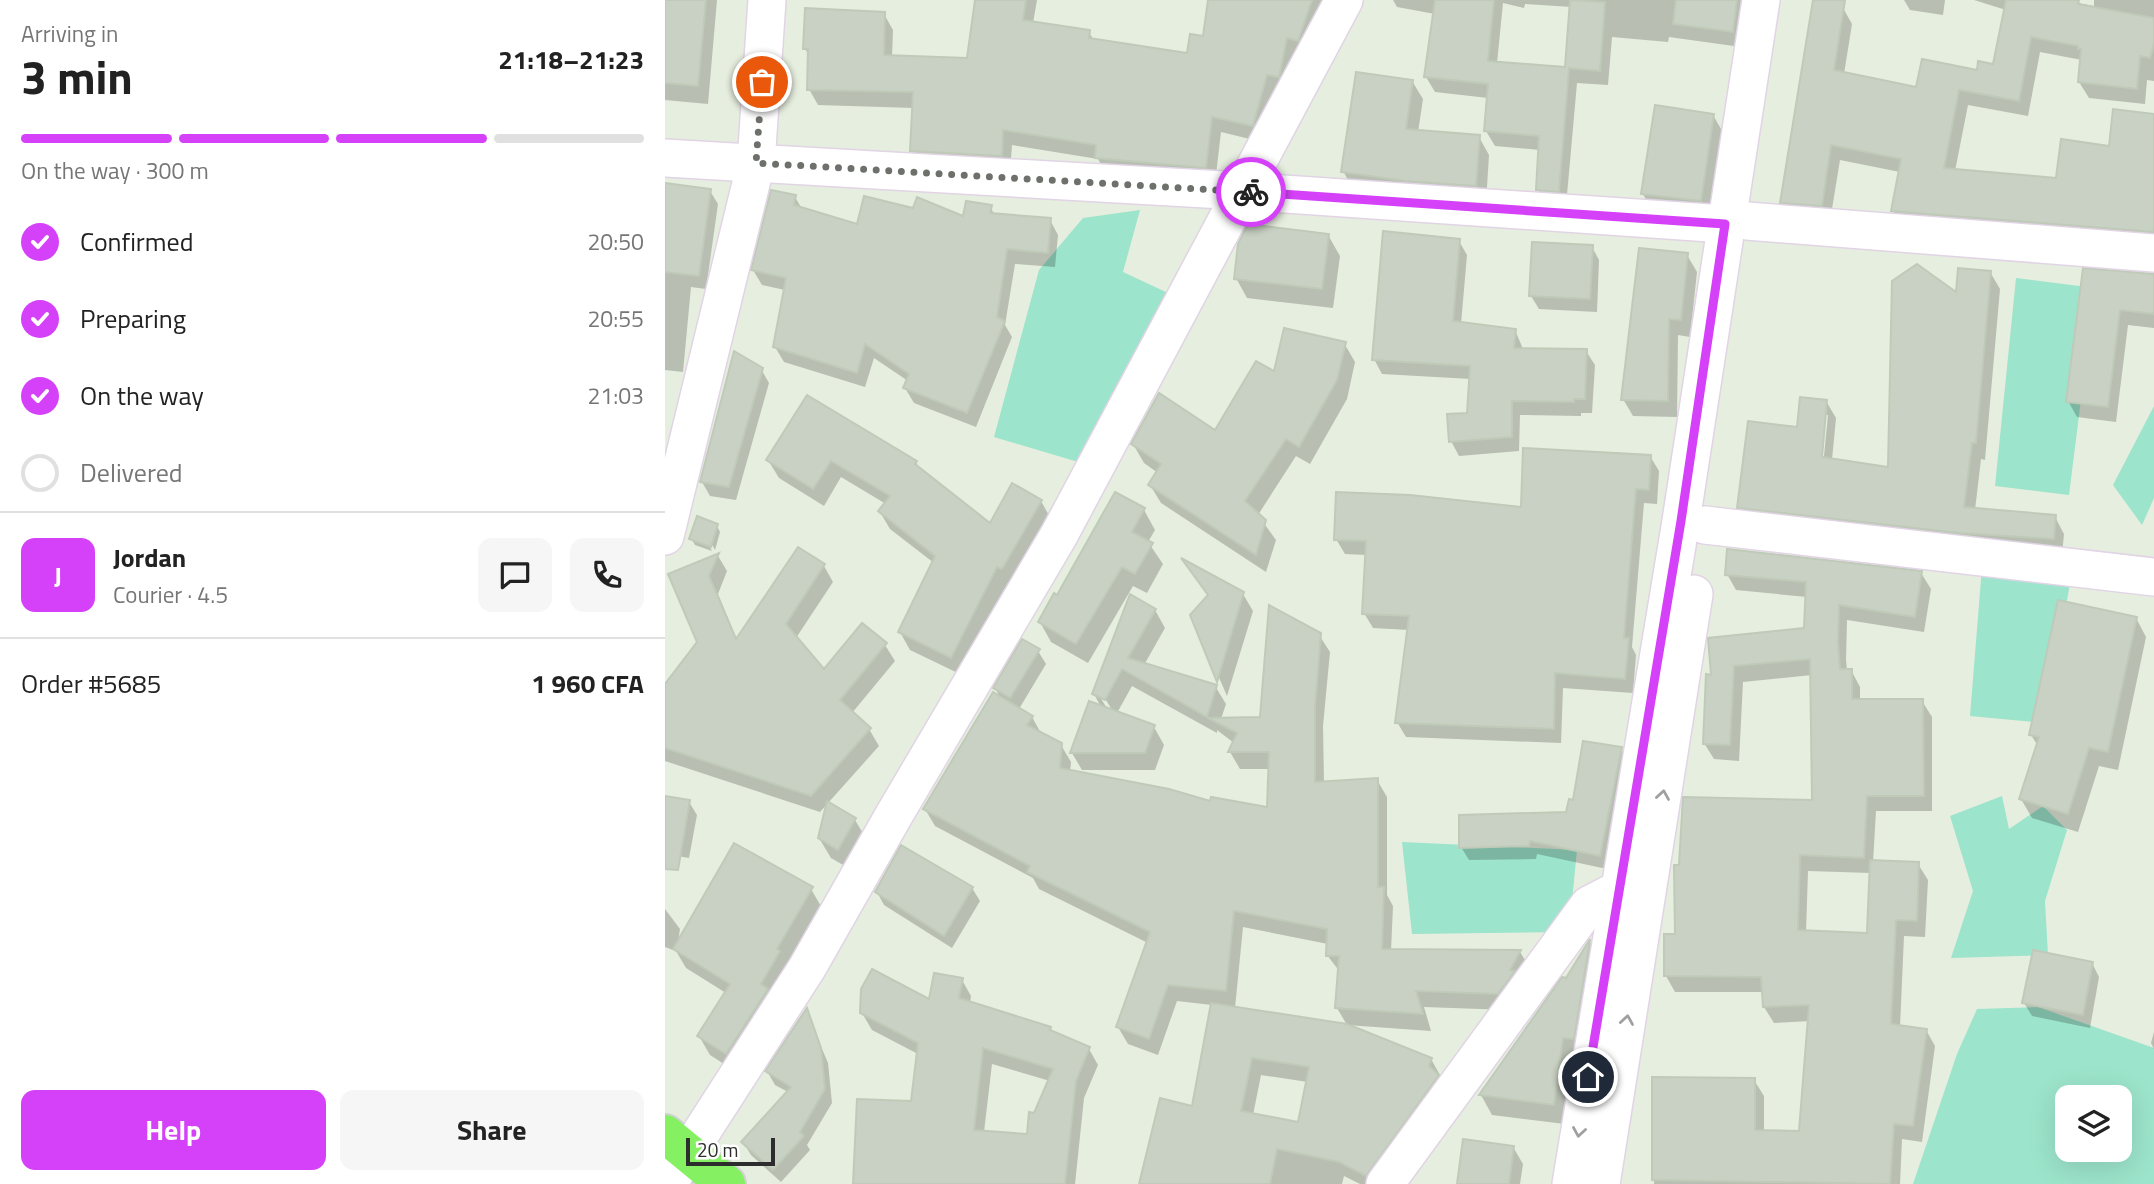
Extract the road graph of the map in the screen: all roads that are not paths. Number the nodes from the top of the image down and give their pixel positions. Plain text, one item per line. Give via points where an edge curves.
1 (767, 0) edge
2 (1344, 0) edge
3 (1762, 0) edge
4 (1787, 0) edge
5 (665, 158) edge
6 (756, 163) junction
7 (1241, 191) junction
8 (1736, 223) junction
9 (2154, 253) edge
10 (1705, 525) junction
11 (665, 536) edge
12 (2154, 577) edge
13 (1618, 890) junction
14 (674, 1157) edge
15 (726, 1184) edge
16 (1385, 1184) edge
17 (1571, 1184) edge
18 (1601, 1184) edge

1 - 6 street
2 - 7 street
3 - 8 street
4 - 8 street
5 - 6 street
6 - 7 street
6 - 11 street
7 - 8 street
7 - 14 street via 1059,535 807,968
8 - 9 street
8 - 10 street
8 - 13 street
10 - 12 street
18 -> 10 street
13 - 16 street via 1589,905
13 -> 17 street
14 - 15 main road

